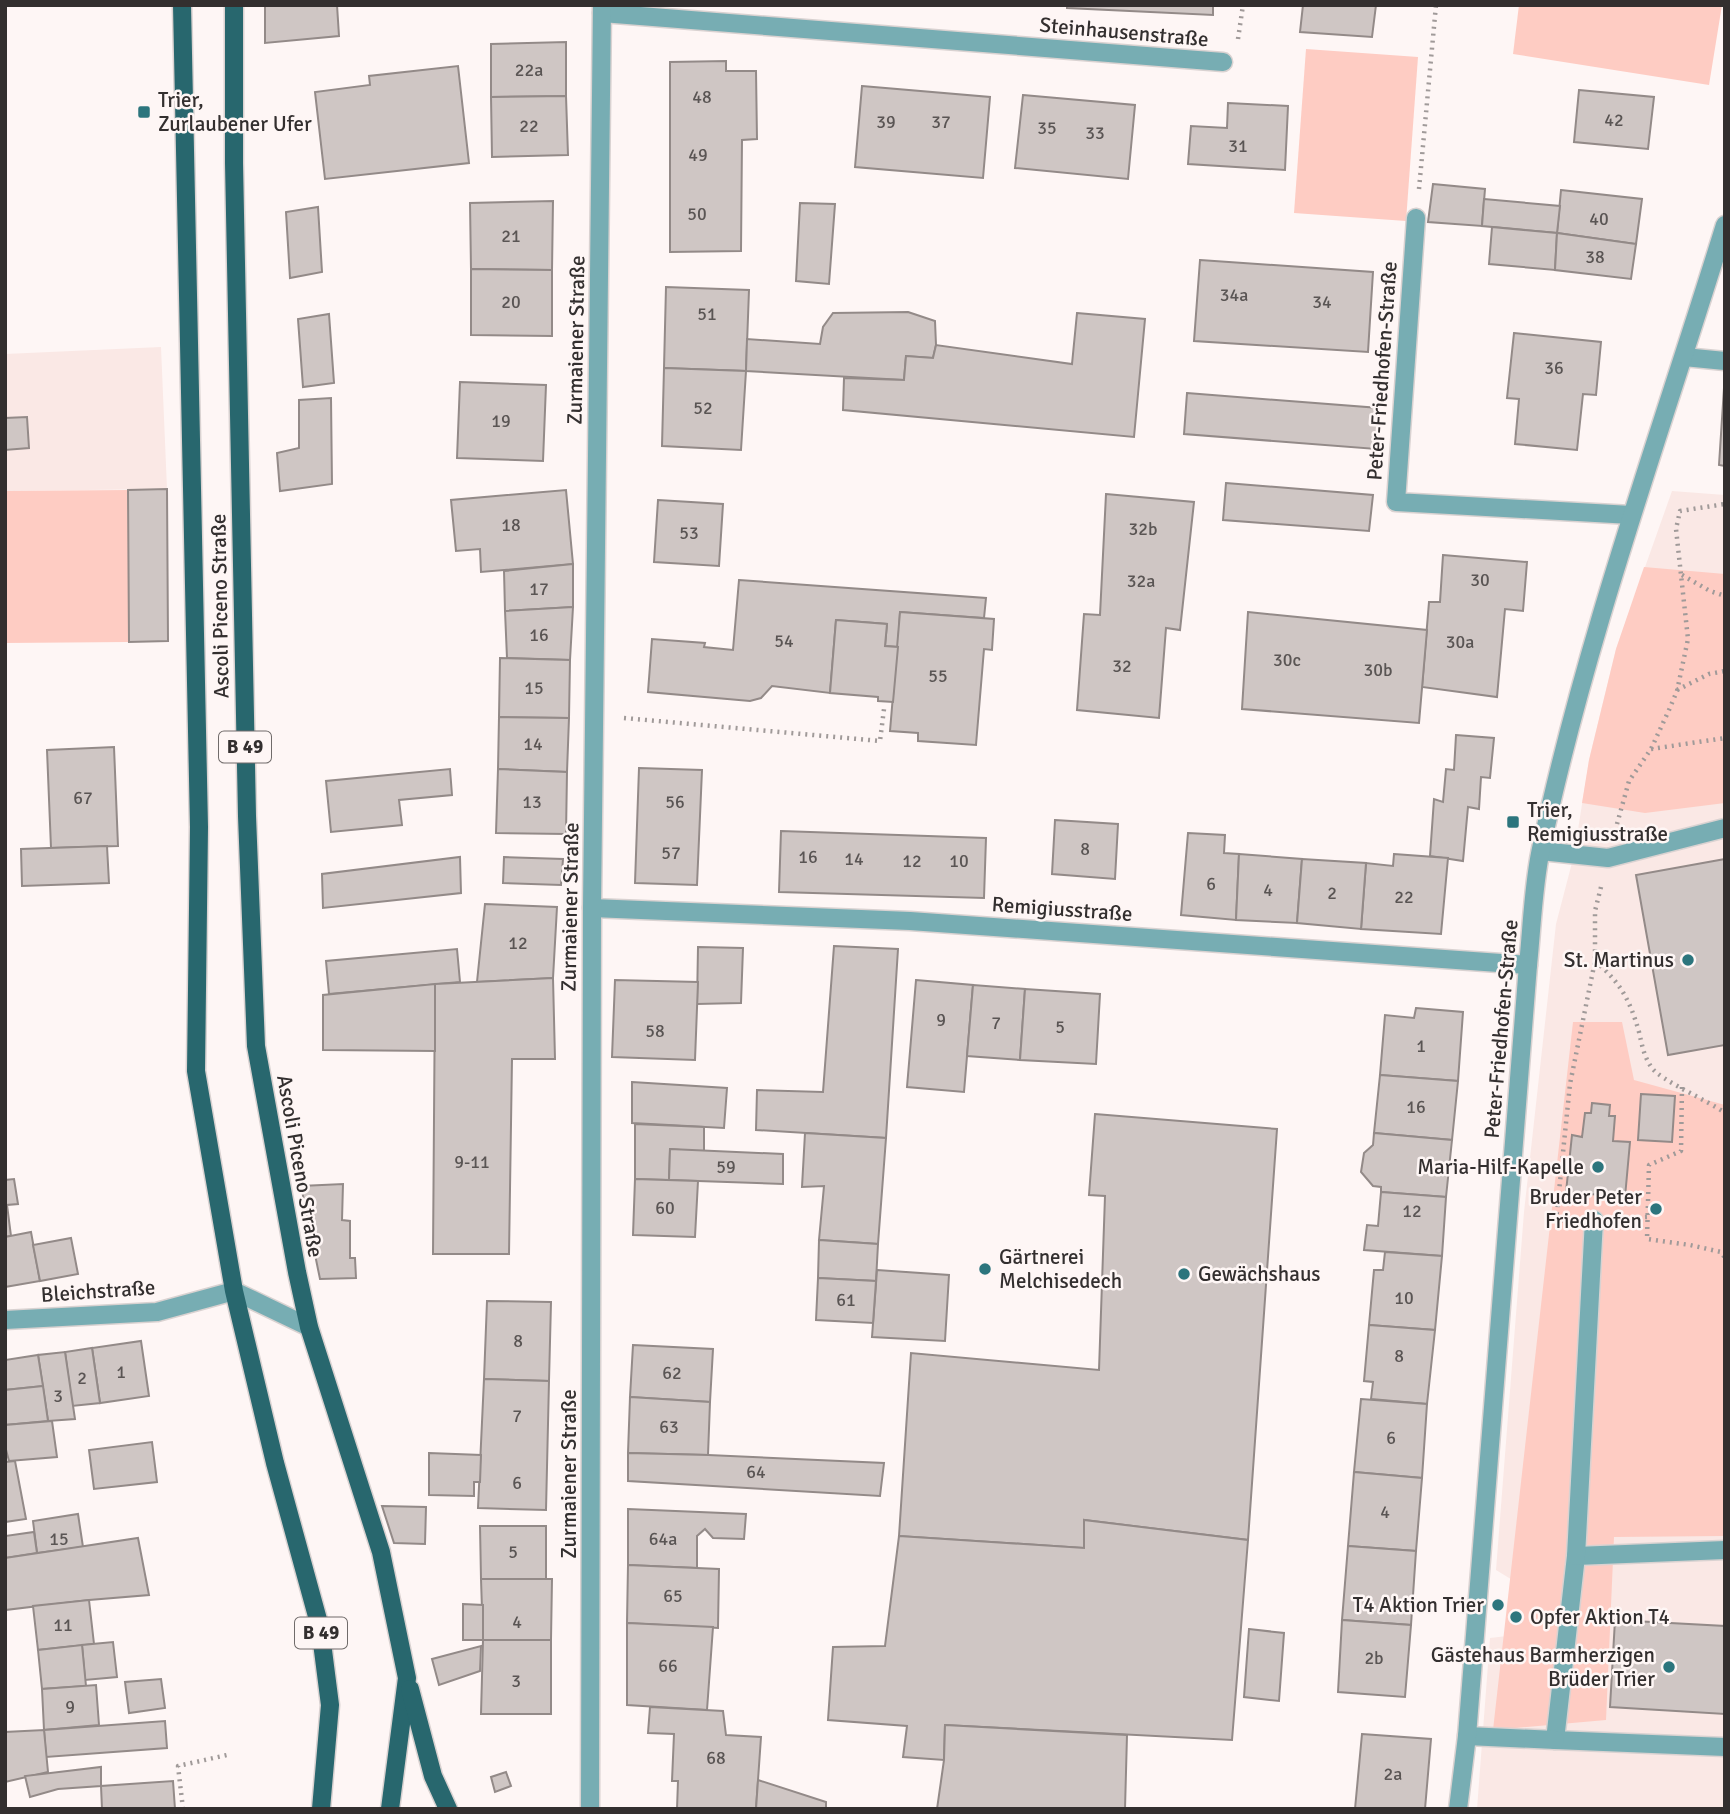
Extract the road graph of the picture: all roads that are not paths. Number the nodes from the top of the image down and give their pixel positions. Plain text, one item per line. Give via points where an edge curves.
1 (182, 5) edge
2 (234, 6) edge
3 (602, 9) edge
4 (1223, 62) dead end
5 (1416, 218) road end
6 (1725, 225) edge
7 (1684, 356) junction
8 (1725, 361) edge
9 (1631, 515) junction
10 (1725, 828) edge
11 (1541, 851) junction
12 (592, 908) junction
13 (1528, 965) junction
14 (1594, 1220) road end
15 (234, 1291) junction
16 (5, 1320) edge
17 (309, 1327) junction
18 (1725, 1550) edge
19 (1576, 1556) junction
20 (407, 1678) junction
21 (1467, 1737) junction
22 (1555, 1740) junction
23 (1725, 1747) edge
24 (590, 1802) edge
25 (321, 1809) edge
26 (390, 1809) edge
27 (448, 1809) edge
28 (1458, 1809) edge

1 - 15 main road, Ascoli Piceno Straße / B 49 via 200,827 196,1071
2 - 17 main road, Ascoli Piceno Straße / B 49 via 246,802 256,1046
3 - 4 street, Steinhausenstraße
3 - 12 street, Zurmaiener Straße
5 - 9 street, Peter-Friedhofen-Straße via 1396,502
6 - 7 street, Peter-Friedhofen-Straße
7 - 8 street
7 - 9 street, Peter-Friedhofen-Straße
9 - 11 street, Peter-Friedhofen-Straße via 1588,662
10 - 11 street via 1608,858
11 - 13 street, Peter-Friedhofen-Straße
12 - 13 street, Remigiusstraße via 910,921
12 - 24 street, Zurmaiener Straße
13 - 21 street, Peter-Friedhofen-Straße
14 - 19 street
15 - 16 street, Bleichstraße via 157,1312
15 - 17 street
15 - 25 main road, Ascoli Piceno Straße / B 49 via 320,1627 330,1704
17 - 20 main road, Ascoli Piceno Straße / B 49 via 381,1552
18 - 19 street
19 - 22 street
20 - 26 main road, Ascoli Piceno Straße / B 49
20 - 27 main road via 433,1776
21 - 22 street
21 - 28 street, Peter-Friedhofen-Straße
22 - 23 street

